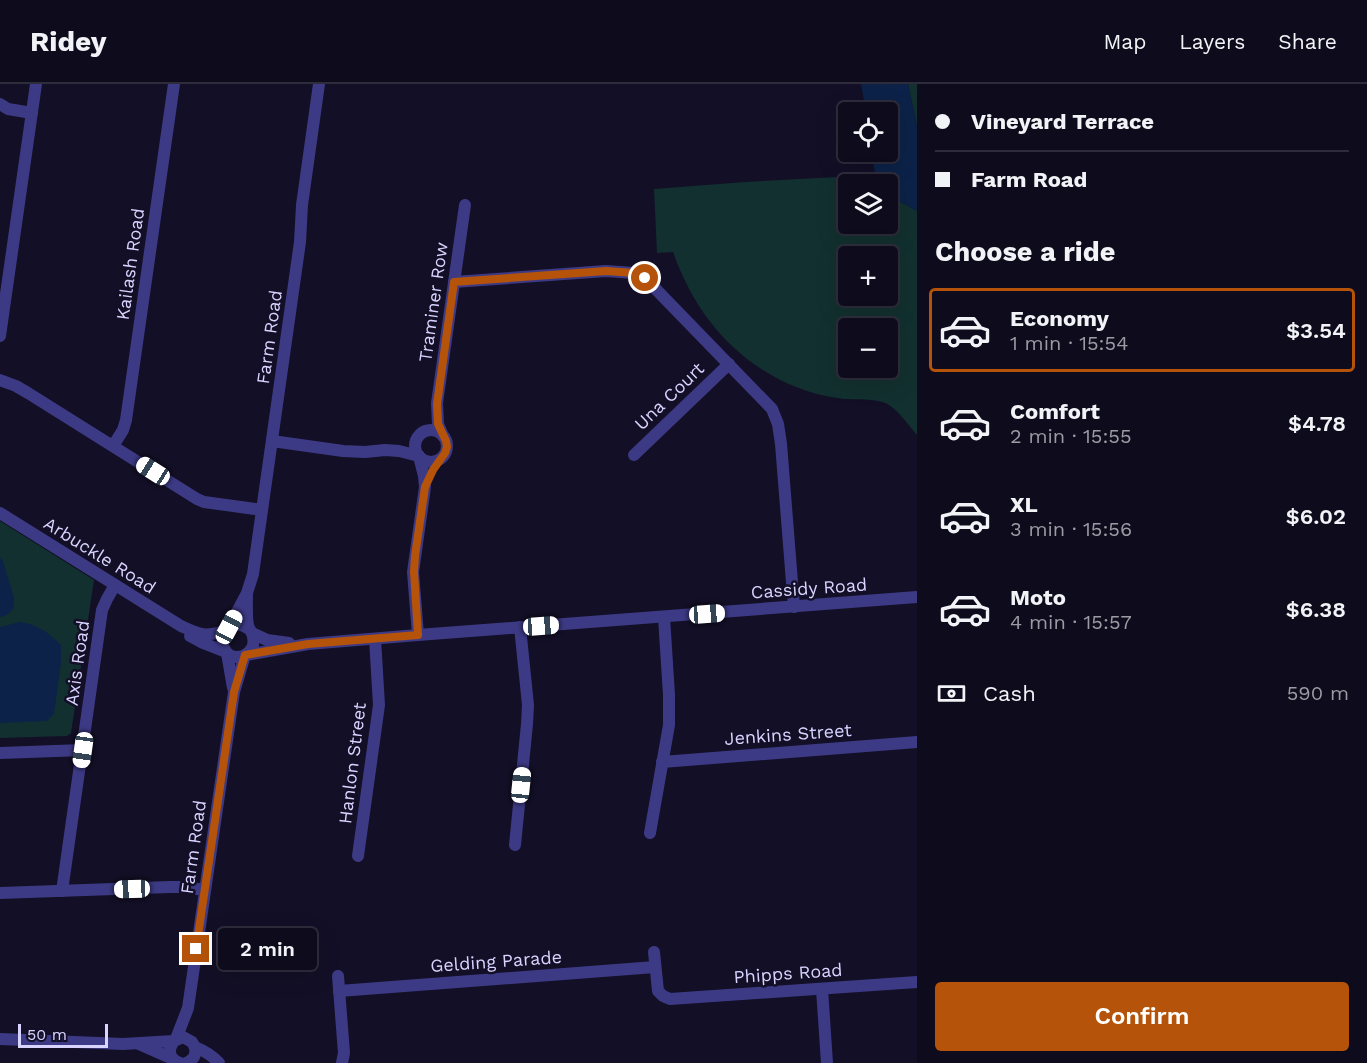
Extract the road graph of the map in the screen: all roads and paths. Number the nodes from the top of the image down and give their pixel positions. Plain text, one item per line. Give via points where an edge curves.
1 (36, 84) edge
2 (174, 84) edge
3 (319, 84) edge
4 (0, 104) edge
5 (32, 113) junction
6 (465, 205) dead end
7 (5, 269) edge
8 (454, 282) junction
9 (0, 336) edge
10 (729, 364) junction
11 (0, 380) edge
12 (437, 404) junction
13 (420, 434) junction
14 (443, 436) junction
15 (272, 441) junction
16 (113, 446) junction
17 (385, 450) junction
18 (634, 455) dead end
19 (419, 456) junction
20 (441, 458) junction
21 (425, 487) junction
22 (261, 510) junction
23 (0, 513) edge
24 (115, 585) junction
25 (247, 594) junction
26 (917, 597) edge
27 (794, 607) junction
28 (664, 617) junction
29 (181, 626) junction
30 (520, 627) junction
31 (227, 629) junction
32 (250, 631) junction
33 (418, 635) junction
34 (375, 639) junction
35 (308, 644) junction
36 (227, 652) junction
37 (245, 655) junction
38 (234, 692) junction
39 (917, 742) edge
40 (83, 750) junction
41 (0, 753) edge
42 (662, 762) junction
43 (650, 833) dead end
44 (515, 845) dead end
45 (358, 856) dead end
46 (204, 890) junction
47 (62, 891) junction
48 (0, 893) edge
49 (654, 952) dead end
50 (655, 967) junction
51 (338, 976) dead end
52 (917, 982) edge
53 (822, 989) junction
54 (339, 991) junction
55 (188, 1008) junction
56 (0, 1039) edge
57 (175, 1040) junction
58 (138, 1044) junction
59 (194, 1044) junction
60 (182, 1062) edge
61 (208, 1063) edge
62 (219, 1063) edge
63 (342, 1063) edge
64 (827, 1063) edge

1 - 5 street
2 - 16 street, Kailash Road via 126,420
3 - 15 street, Farm Road
4 - 5 street
5 - 7 street
6 - 8 street, Traminer Row
7 - 9 street
8 - 10 street via 606,271 634,273 645,278
8 - 12 street, Traminer Row
10 - 18 street, Una Court
10 - 27 street via 772,409 778,424
11 - 16 street
12 - 13 street, Traminer Row
12 - 14 street, Traminer Row
13 - 14 street via 433,430
13 - 17 street
13 - 19 street via 415,443
14 - 20 street via 447,447
15 - 17 street via 343,451
15 - 22 street, Farm Road
16 - 22 street via 197,499
17 - 19 street
19 - 20 street via 429,461
19 - 21 street
20 - 21 street
21 - 33 street via 414,572
22 - 25 street, Farm Road
23 - 24 street, Arbuckle Road
24 - 29 street, Arbuckle Road
24 - 40 street, Axis Road via 102,610
25 - 31 street, Farm Road
25 - 32 street, Farm Road
26 - 27 street, Cassidy Road
27 - 28 street, Cassidy Road
28 - 30 street, Cassidy Road
28 - 42 street via 669,725
29 - 31 street, Arbuckle Road via 199,635
29 - 36 street, Arbuckle Road via 191,637
30 - 33 street, Cassidy Road
30 - 44 street via 528,715
31 - 32 street via 239,624
31 - 36 street via 222,642
32 - 35 street, Cassidy Road via 267,640
32 - 37 street via 254,642
33 - 34 street, Cassidy Road
34 - 35 street, Cassidy Road
34 - 45 street, Hanlon Street via 379,705
35 - 37 street, Cassidy Road
36 - 37 street
36 - 38 street, Farm Road
37 - 38 street, Farm Road
38 - 46 street, Farm Road
39 - 42 street, Jenkins Street
40 - 41 street
40 - 47 street, Axis Road
42 - 43 street
46 - 47 street via 185,887
46 - 55 street, Farm Road
47 - 48 street
49 - 50 street
50 - 53 street, Phipps Road via 658,991 670,999
50 - 54 street, Gelding Parade
51 - 54 street
52 - 53 street, Phipps Road
53 - 64 street
54 - 63 street
55 - 57 street, Farm Road
55 - 59 street, Farm Road
56 - 58 street
57 - 58 street
57 - 59 street via 183,1037
57 - 60 street via 170,1051
58 - 60 street
59 - 60 street via 195,1056
59 - 62 street
60 - 61 street

